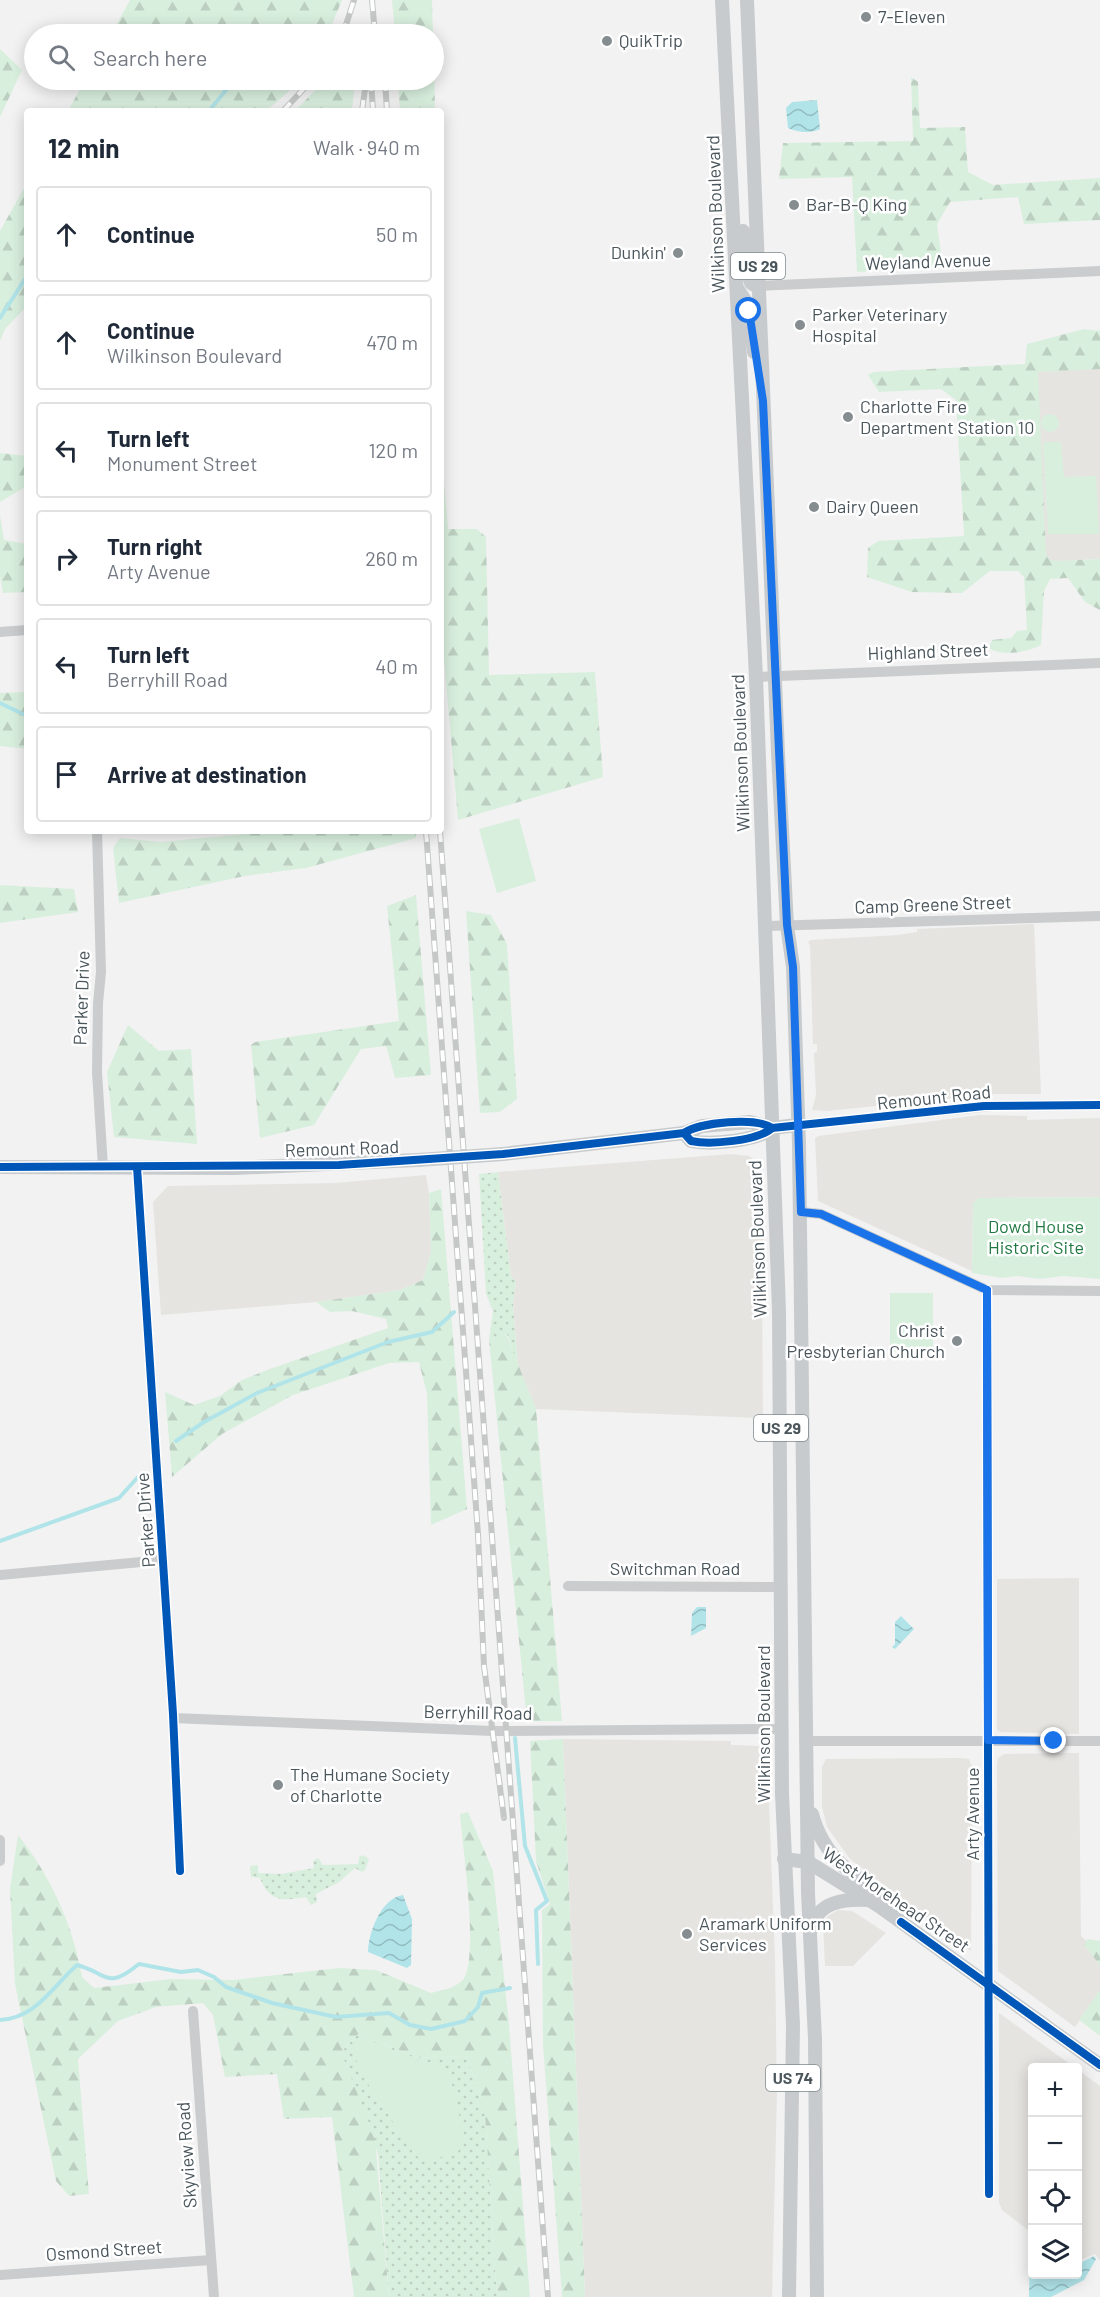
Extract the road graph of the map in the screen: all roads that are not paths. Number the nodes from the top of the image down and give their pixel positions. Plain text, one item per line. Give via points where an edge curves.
1 (722, 0) edge
2 (747, 0) edge
3 (732, 160) junction
4 (1100, 271) edge
5 (758, 286) junction
6 (737, 288) junction
7 (763, 401) junction
8 (24, 630) edge
9 (0, 632) edge
10 (1100, 663) edge
11 (775, 675) junction
12 (756, 677) junction
13 (96, 834) edge
14 (1100, 916) edge
15 (787, 925) junction
16 (767, 926) junction
17 (1100, 1106) edge
18 (797, 1125) junction
19 (771, 1128) junction
20 (0, 1167) edge
21 (103, 1167) junction
22 (137, 1167) junction
23 (801, 1212) junction
24 (987, 1290) junction
25 (1100, 1291) edge
26 (163, 1560) junction
27 (0, 1575) edge
28 (568, 1586) dead end
29 (781, 1587) junction
30 (173, 1718) junction
31 (782, 1729) junction
32 (988, 1740) junction
33 (808, 1741) junction
34 (1100, 1742) edge
35 (808, 1789) junction
36 (0, 1840) edge
37 (784, 1860) junction
38 (1, 1861) edge
39 (808, 1862) junction
40 (180, 1871) dead end
41 (873, 1903) junction
42 (810, 1947) junction
43 (989, 1984) junction
44 (193, 2011) dead end
45 (1100, 2065) edge
46 (989, 2194) dead end
47 (211, 2259) junction
48 (0, 2275) edge
49 (214, 2297) edge
50 (789, 2297) edge
51 (817, 2297) edge

1 - 3 main road, Wilkinson Boulevard / US 29
2 - 5 main road, Wilkinson Boulevard / US 29
3 - 5 main road via 749,276 751,283
3 - 6 main road, Wilkinson Boulevard / US 29
4 - 5 street, Weyland Avenue
5 - 7 main road, Wilkinson Boulevard / US 29
6 - 7 main road via 748,305
6 - 12 main road, Wilkinson Boulevard / US 29
7 - 11 main road, Wilkinson Boulevard / US 29
8 - 9 street
10 - 11 street, Highland Street
11 - 12 street, Highland Street
11 - 15 main road, Wilkinson Boulevard / US 29
12 - 16 main road, Wilkinson Boulevard / US 29
13 - 21 street, Parker Drive via 101,972 97,1072
14 - 15 street, Camp Greene Street
15 - 16 street, Camp Greene Street
15 - 18 main road, Wilkinson Boulevard / US 29 via 793,967
16 - 19 main road, Wilkinson Boulevard / US 29
17 - 18 street, Remount Road via 992,1106
18 - 19 main road, Remount Road
18 - 23 main road, Wilkinson Boulevard / US 29
19 - 22 main road, Remount Road, bridge via 752,1121 702,1126 684,1133 418,1160 234,1168
19 - 29 main road, Wilkinson Boulevard / US 29 via 780,1322
20 - 21 main road, Remount Road
21 - 22 main road, Remount Road
22 - 26 street, Parker Drive
23 - 24 street via 821,1214
23 - 33 main road, Wilkinson Boulevard / US 29
24 - 25 street
24 - 32 street, Arty Avenue
26 - 27 street
26 - 30 street, Parker Drive
28 - 29 street, Switchman Road
29 - 31 main road, Wilkinson Boulevard / US 29
30 - 31 street, Berryhill Road via 493,1731
30 - 40 street, Parker Drive
31 - 37 main road, Wilkinson Boulevard / US 29
32 - 33 street
32 - 34 street
32 - 43 street, Arty Avenue
33 - 35 main road, Wilkinson Boulevard / US 29
35 - 39 main road, Wilkinson Boulevard / US 29
35 - 41 main road via 813,1818 823,1842 872,1891
36 - 38 street
37 - 39 main road, West Morehead Street
37 - 50 main road, Wilkinson Boulevard / US 74 via 793,2025
39 - 41 main road, West Morehead Street
39 - 42 main road, Wilkinson Boulevard / US 74
41 - 42 main road via 842,1900 826,1906 812,1924
41 - 43 main road, West Morehead Street
42 - 51 main road, Wilkinson Boulevard / US 74 via 815,2039
43 - 45 main road, West Morehead Street
43 - 46 street, Arty Avenue
44 - 47 street, Skyview Road
47 - 48 street, Osmond Street
47 - 49 street, Skyview Road

